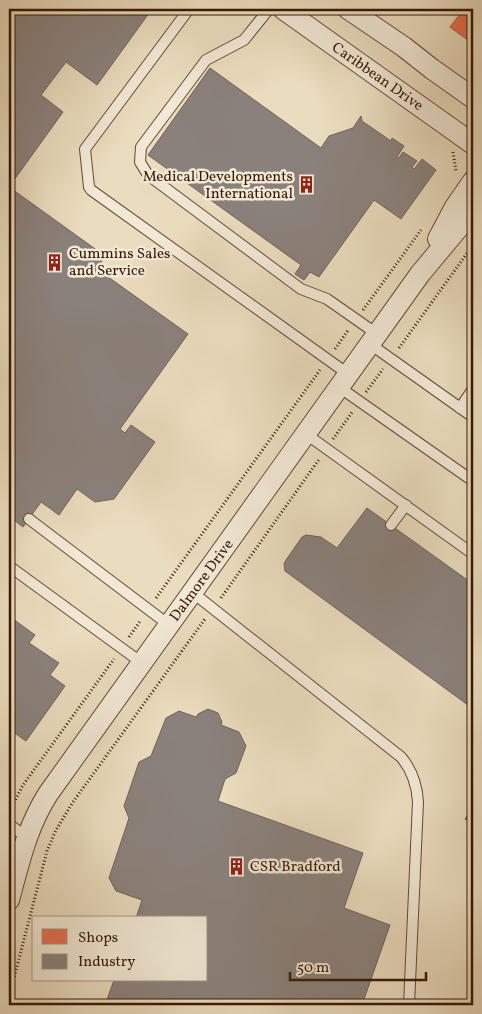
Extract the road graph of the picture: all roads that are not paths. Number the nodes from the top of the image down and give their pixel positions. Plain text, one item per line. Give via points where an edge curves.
1 (189, 9) edge
2 (269, 9) edge
3 (283, 9) edge
4 (348, 9) edge
5 (473, 98) edge
6 (473, 144) edge
7 (473, 181) edge
8 (473, 214) edge
9 (420, 274) junction
10 (373, 339) junction
11 (344, 381) junction
12 (473, 390) edge
13 (460, 408) junction
14 (473, 417) edge
15 (306, 434) junction
16 (473, 481) edge
17 (406, 505) junction
18 (29, 519) dead end
19 (391, 525) dead end
20 (473, 554) edge
21 (9, 566) edge
22 (192, 592) junction
23 (169, 625) junction
24 (142, 663) junction
25 (9, 824) edge
26 (26, 837) junction
27 (12, 871) edge
28 (9, 900) edge
29 (408, 1005) edge

1 - 11 lane via 85,149 89,187 328,360
2 - 10 lane via 244,40 206,60 141,147 142,166 148,175 301,289 327,299 356,319
3 - 6 street, Caribbean Drive
4 - 5 street
7 - 9 street, Dalmore Drive
8 - 9 street, Dalmore Drive
9 - 10 street, Dalmore Drive
10 - 11 street, Dalmore Drive
10 - 13 lane
11 - 15 street, Dalmore Drive
11 - 16 lane
12 - 13 lane
13 - 14 lane
15 - 17 lane
15 - 22 street, Dalmore Drive
17 - 19 lane
17 - 20 lane
18 - 23 lane
21 - 24 lane
22 - 23 street, Dalmore Drive
22 - 29 lane via 408,765 418,802
23 - 24 street, Dalmore Drive
24 - 26 street, Dalmore Drive via 48,794
25 - 26 lane
26 - 27 street, Dalmore Drive
27 - 28 street, Dalmore Drive

